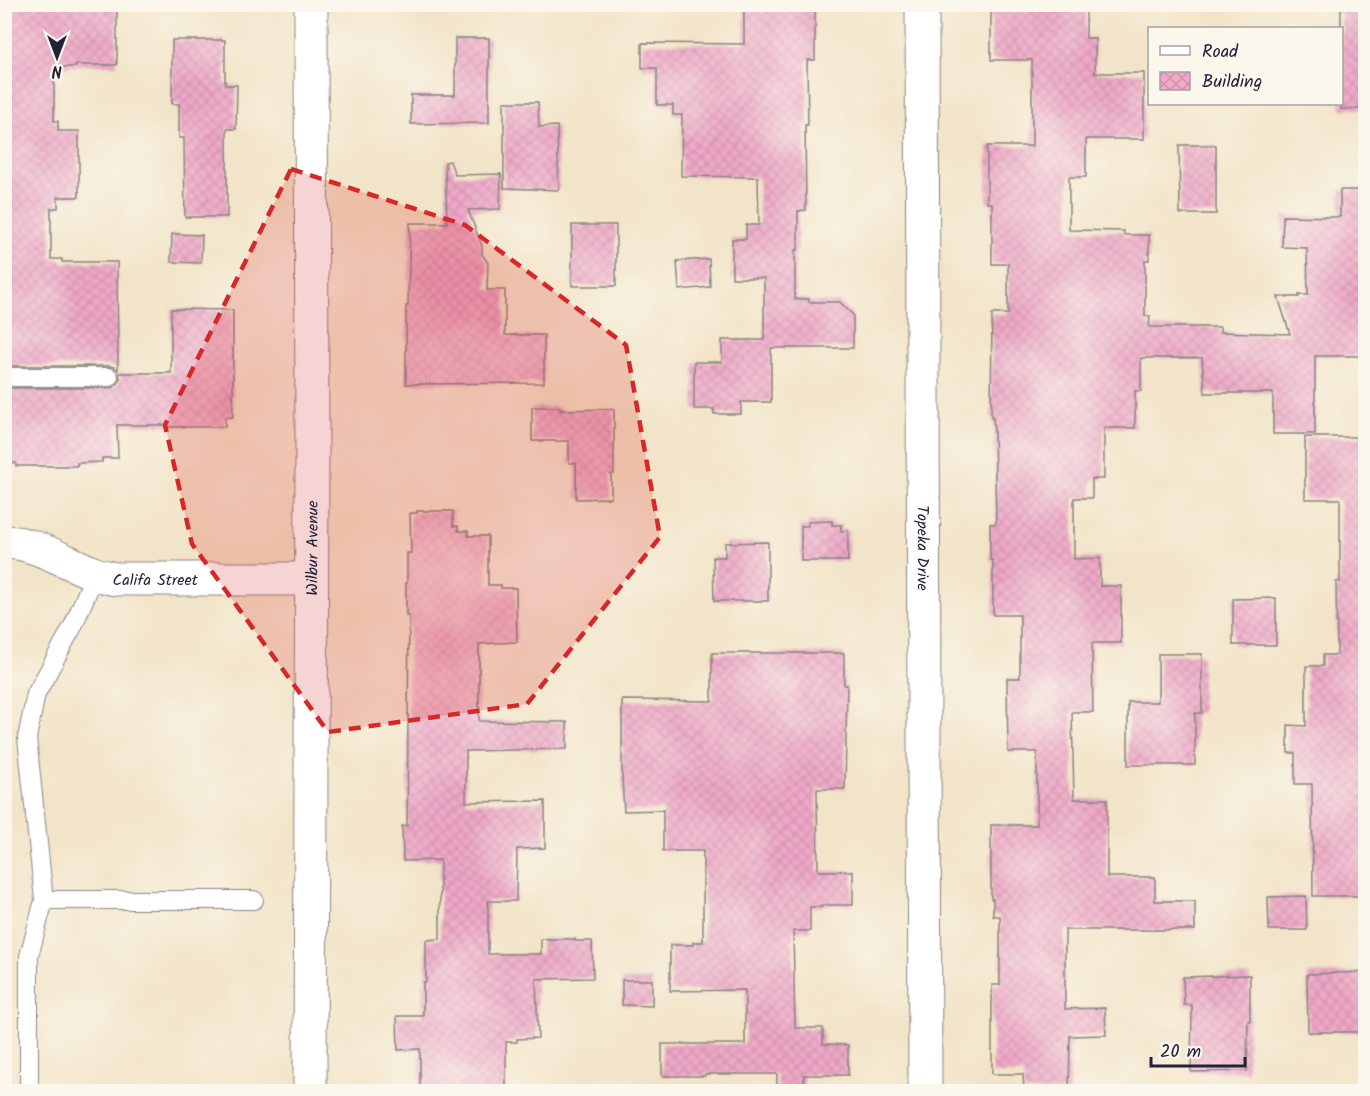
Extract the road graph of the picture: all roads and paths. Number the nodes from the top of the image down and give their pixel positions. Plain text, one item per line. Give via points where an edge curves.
1 (311, 4) edge
2 (922, 4) edge
3 (4, 376) edge
4 (109, 376) dead end
5 (4, 542) edge
6 (95, 574) junction
7 (311, 579) junction
8 (44, 900) junction
9 (254, 900) dead end
10 (29, 1092) edge
11 (310, 1092) edge
12 (925, 1092) edge

1 - 7 street, Wilbur Avenue
2 - 12 street, Topeka Drive
3 - 4 lane
5 - 6 street, Califa Street via 37,549
6 - 7 street, Califa Street via 115,579
6 - 8 lane via 73,626 36,694 27,738
7 - 11 street, Wilbur Avenue
8 - 9 lane
8 - 10 lane via 29,956

